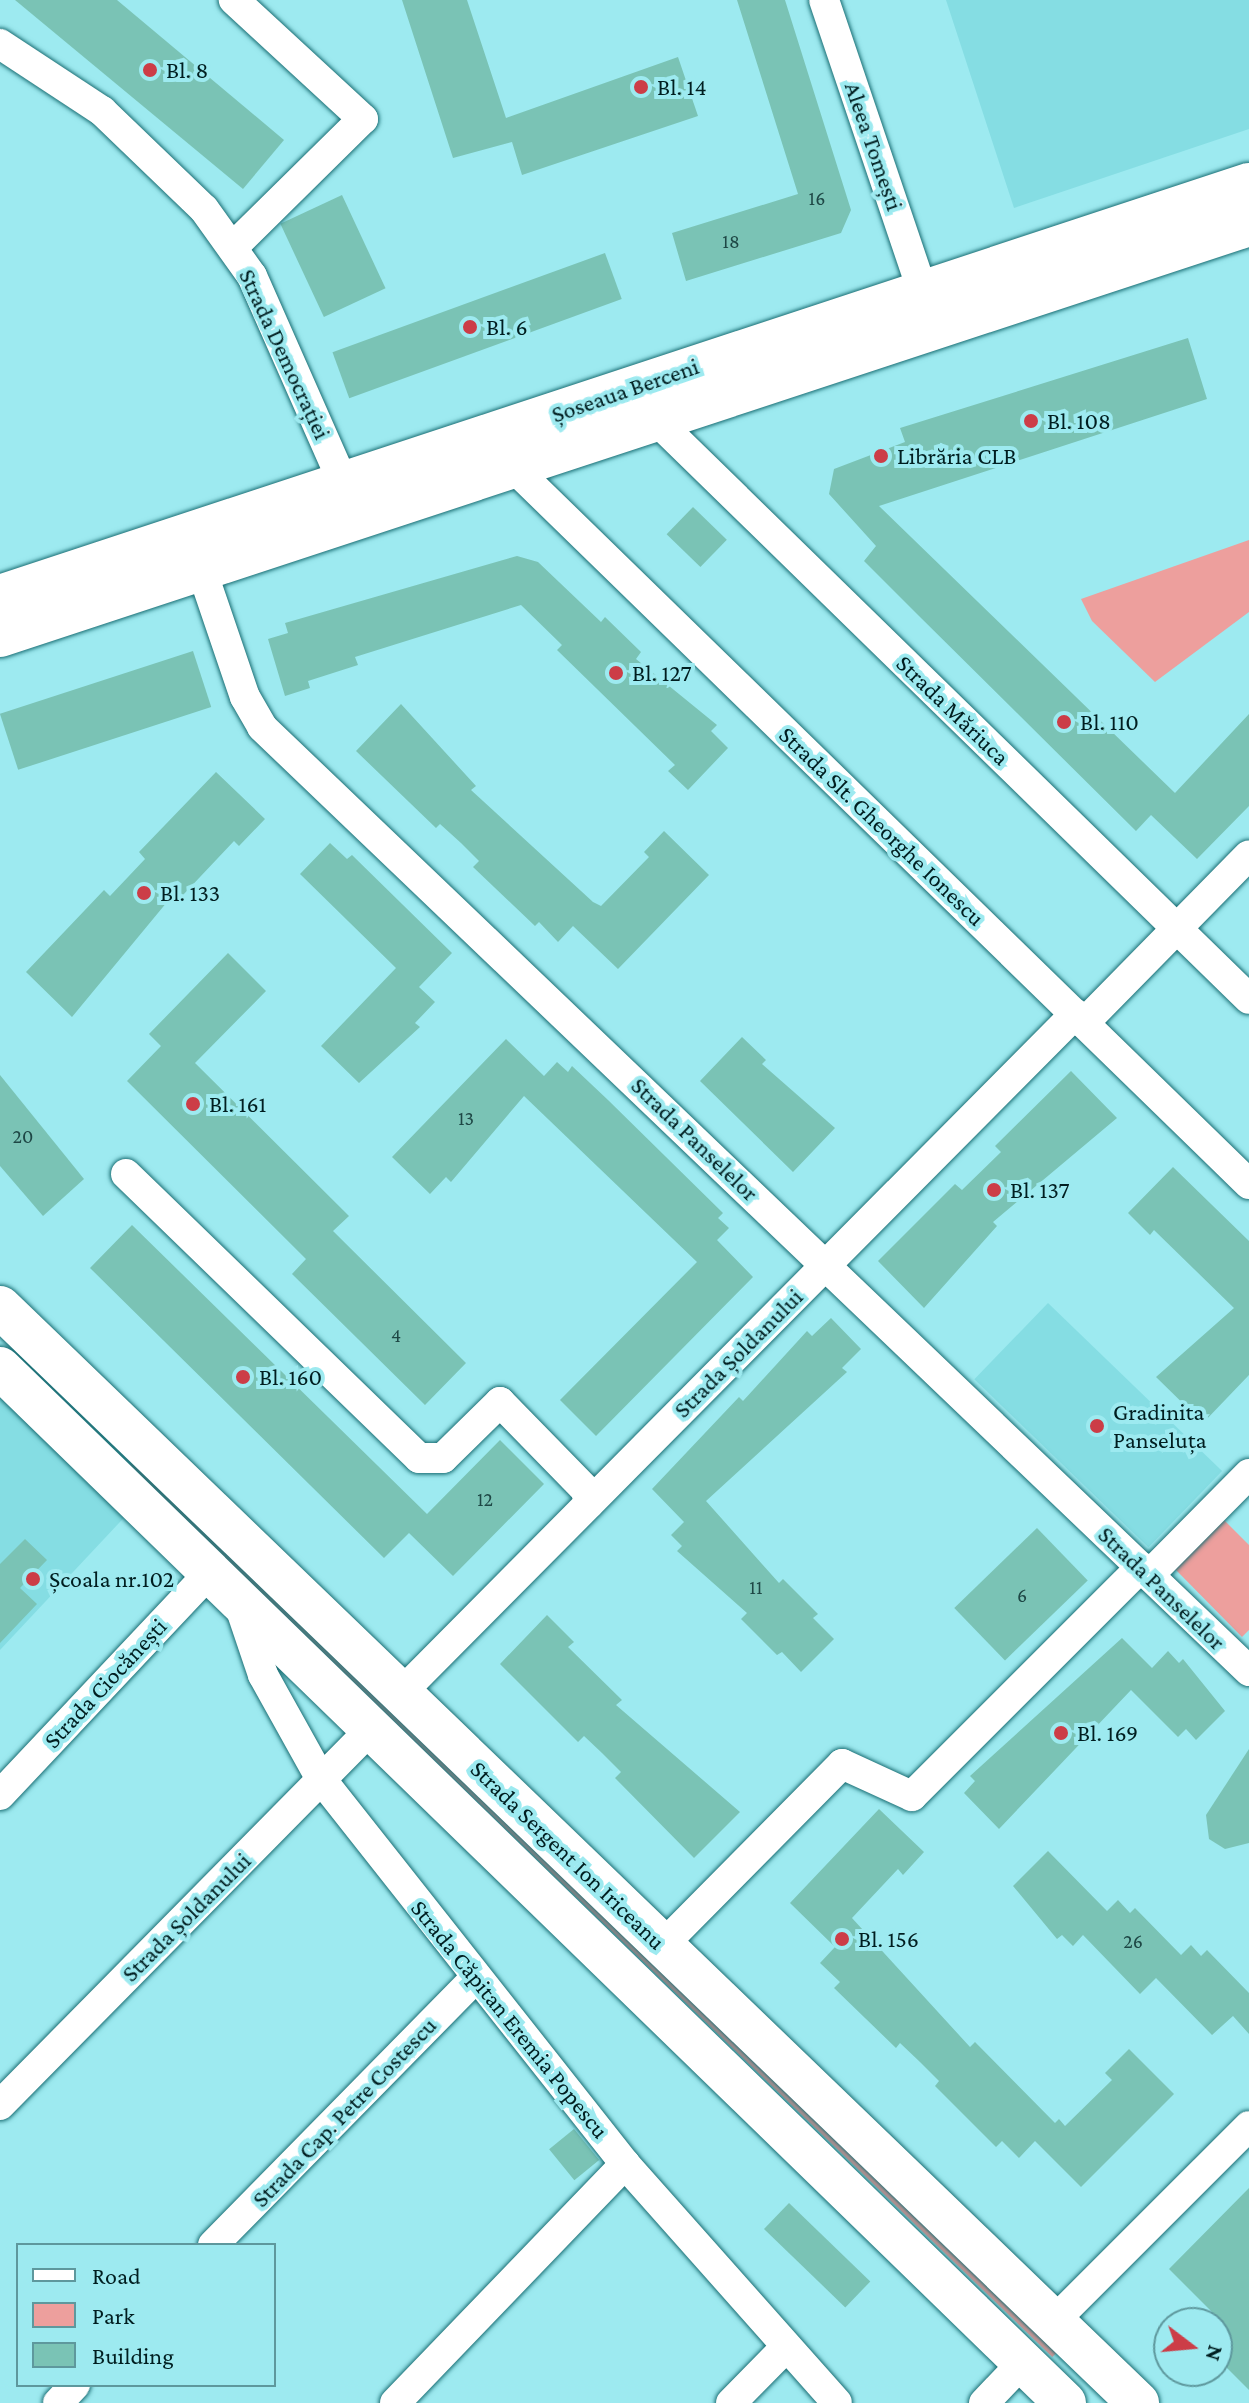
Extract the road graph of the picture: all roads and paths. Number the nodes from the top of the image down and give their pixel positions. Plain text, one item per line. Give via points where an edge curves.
1 (234, 0) edge
2 (824, 0) edge
3 (0, 44) edge
4 (1249, 184) edge
5 (1249, 225) edge
6 (234, 246) junction
7 (923, 292) junction
8 (657, 421) junction
9 (514, 468) junction
10 (344, 485) junction
11 (196, 551) junction
12 (0, 596) edge
13 (0, 636) edge
14 (1249, 855) edge
15 (1176, 928) junction
16 (1249, 999) edge
17 (1079, 1018) junction
18 (126, 1174) dead end
19 (1249, 1184) edge
20 (826, 1264) junction
21 (0, 1307) edge
22 (0, 1368) edge
23 (1249, 1474) edge
24 (589, 1504) junction
25 (1145, 1571) junction
26 (224, 1586) junction
27 (1249, 1671) edge
28 (401, 1693) junction
29 (372, 1728) junction
30 (321, 1779) junction
31 (0, 1795) edge
32 (662, 1946) junction
33 (475, 1978) junction
34 (0, 2105) edge
35 (1249, 2126) edge
36 (625, 2164) junction
37 (215, 2243) edge
38 (1053, 2322) junction
39 (786, 2347) junction
40 (1023, 2362) junction
41 (73, 2387) edge
42 (58, 2403) edge
43 (395, 2403) edge
44 (731, 2403) edge
45 (837, 2403) edge
46 (984, 2403) edge
47 (1065, 2403) edge
48 (1138, 2403) edge

1 - 6 street via 363,119
2 - 7 street, Aleea Tomești
3 - 6 street, Strada Democrației via 134,137
4 - 7 main road, Șoseaua Berceni
5 - 8 main road, Șoseaua Berceni
6 - 10 street, Strada Democrației via 277,327
7 - 10 main road, Șoseaua Berceni
8 - 9 main road, Șoseaua Berceni
8 - 15 street, Strada Măriuca
9 - 11 main road, Șoseaua Berceni
9 - 17 street, Strada Slt. Gheorghe Ionescu
10 - 11 main road, Șoseaua Berceni
11 - 12 main road, Șoseaua Berceni
11 - 13 main road, Șoseaua Berceni
11 - 20 street, Strada Panselelor via 245,697 262,727
14 - 15 street, Strada Șoldanului
15 - 16 street, Strada Măriuca
15 - 17 street, Strada Șoldanului
17 - 19 street, Strada Slt. Gheorghe Ionescu
17 - 20 street, Strada Șoldanului
18 - 24 street via 423,1460 443,1458 500,1402 586,1490
20 - 24 street, Strada Șoldanului
20 - 25 street, Strada Panselelor
21 - 28 main road, Strada Sergent Ion Iriceanu
22 - 26 main road, Strada Sergent Ion Iriceanu
23 - 25 street
24 - 28 street, Strada Șoldanului
25 - 27 street, Strada Panselelor
25 - 32 street via 912,1796 842,1764
26 - 29 main road, Strada Sergent Ion Iriceanu
26 - 30 street, Strada Căpitan Eremia Popescu via 263,1675
26 - 31 street, Strada Ciocănești
28 - 32 main road, Strada Sergent Ion Iriceanu
29 - 30 street, Strada Șoldanului
29 - 40 main road, Strada Sergent Ion Iriceanu
30 - 33 street, Strada Căpitan Eremia Popescu
30 - 34 street, Strada Șoldanului
32 - 38 main road, Strada Sergent Ion Iriceanu
33 - 36 street, Strada Căpitan Eremia Popescu
33 - 37 street, Strada Cap. Petre Costescu
35 - 38 street
36 - 39 street, Strada Căpitan Eremia Popescu
36 - 43 street
38 - 48 main road, Strada Sergent Ion Iriceanu
39 - 44 street
39 - 45 street, Strada Căpitan Eremia Popescu
40 - 46 street
40 - 47 main road, Strada Sergent Ion Iriceanu
41 - 42 street

